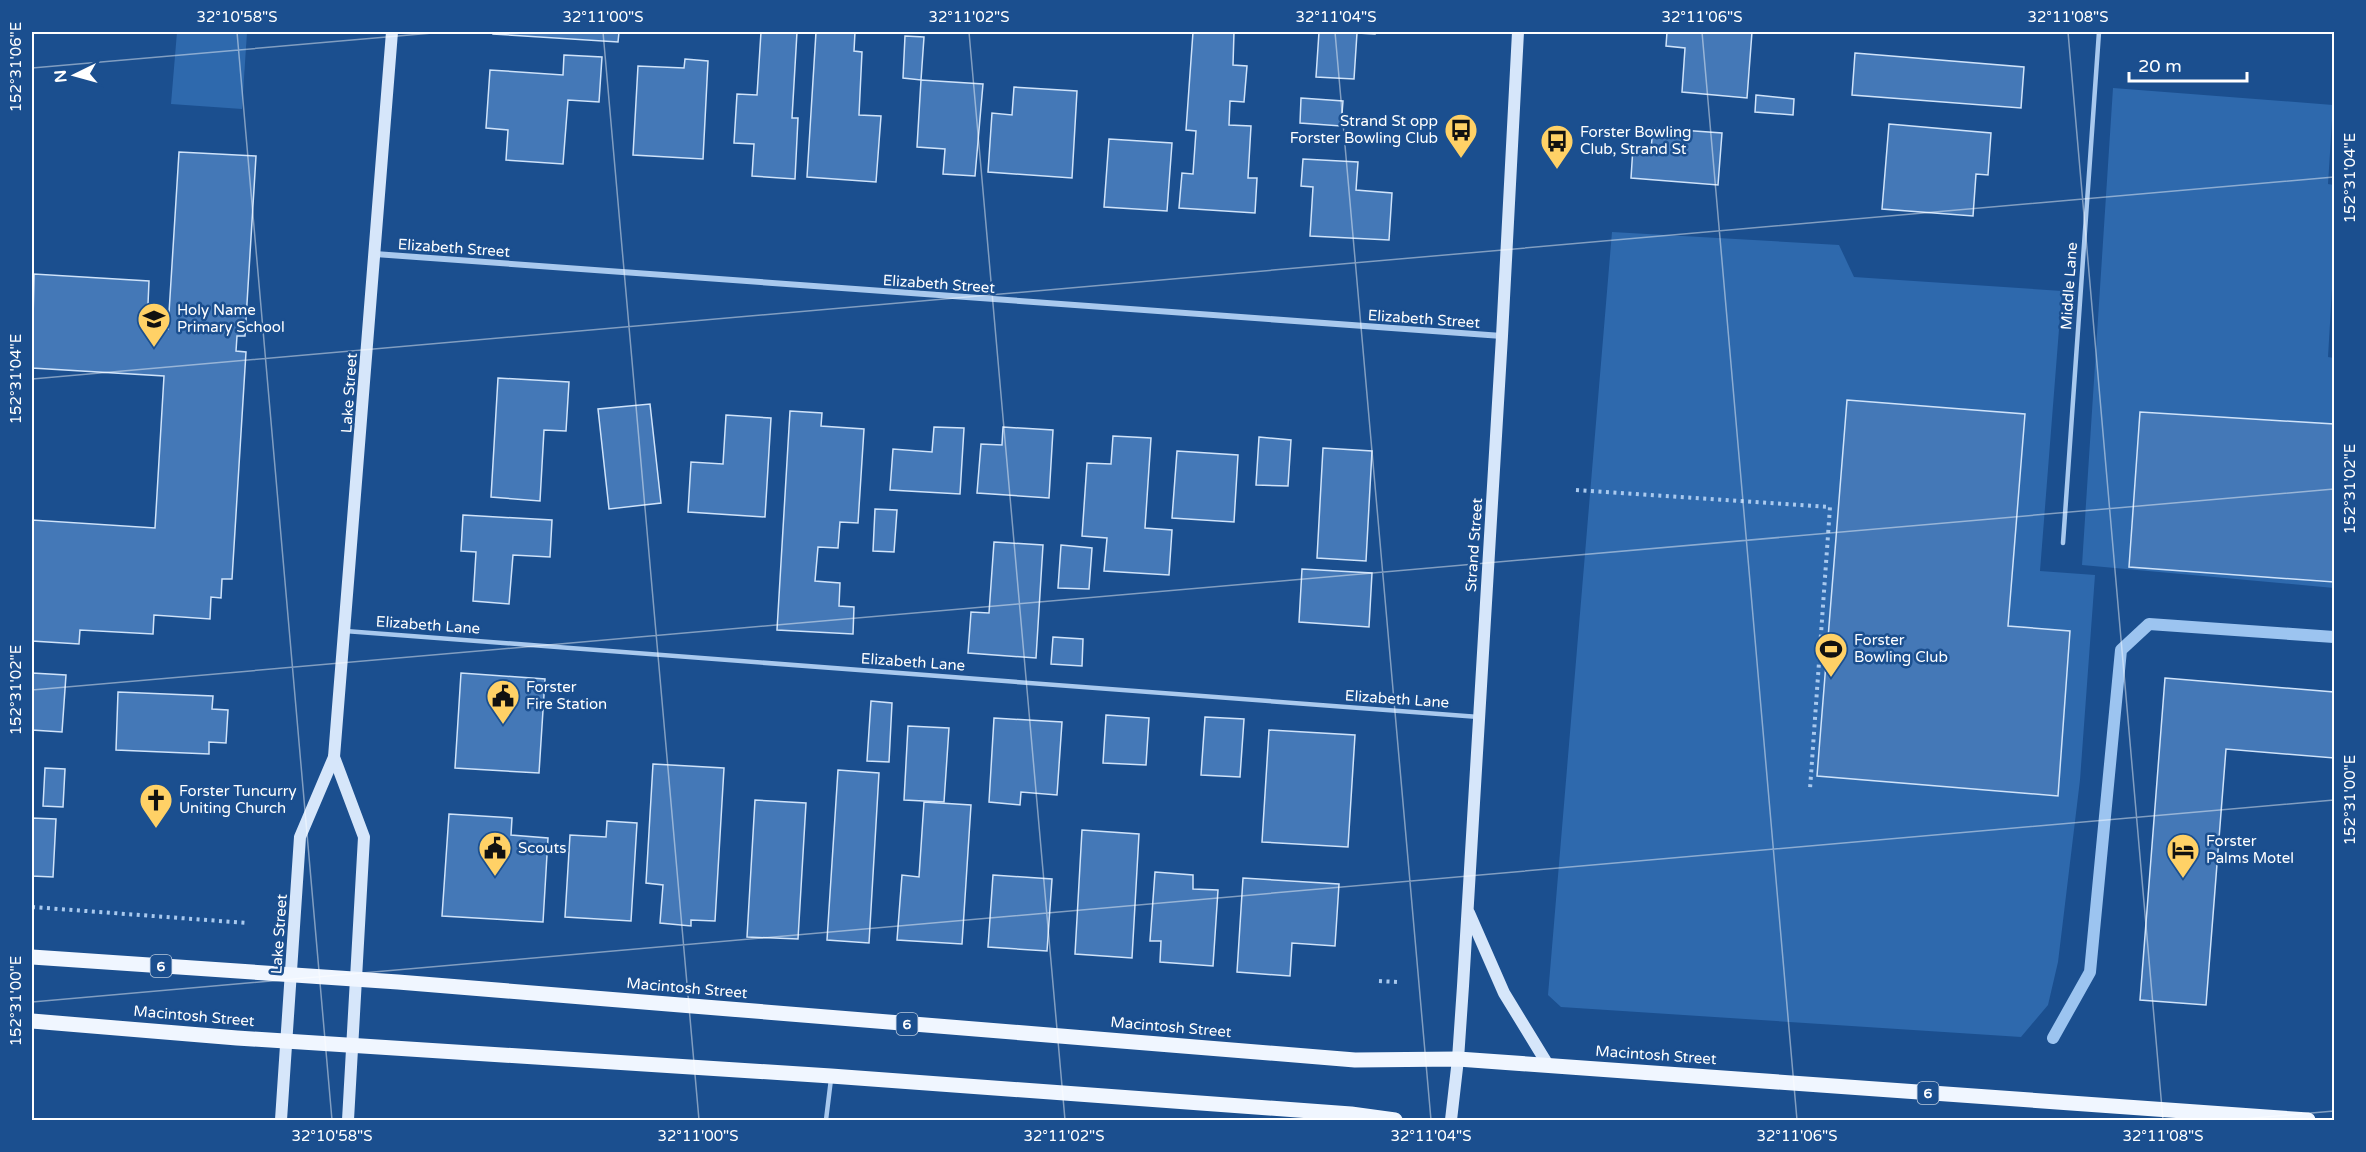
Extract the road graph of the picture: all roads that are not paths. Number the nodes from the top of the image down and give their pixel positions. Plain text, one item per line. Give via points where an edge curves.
1 (392, 32) edge
2 (1518, 32) edge
3 (2099, 32) edge
4 (374, 254) junction
5 (1502, 336) junction
6 (2062, 543) dead end
7 (345, 631) junction
8 (1479, 717) junction
9 (334, 757) junction
10 (1467, 909) junction
11 (32, 957) edge
12 (291, 975) junction
13 (357, 979) junction
14 (32, 1021) edge
15 (287, 1041) junction
16 (352, 1045) junction
17 (1458, 1059) junction
18 (1548, 1065) junction
19 (831, 1076) junction
20 (281, 1120) edge
21 (348, 1120) edge
22 (826, 1120) edge
23 (1390, 1120) edge
24 (1395, 1120) edge
25 (1451, 1120) edge
26 (2308, 1120) edge

1 - 4 street, Lake Street
2 - 5 street, Strand Street
3 - 6 lane, Middle Lane
4 - 5 street, Elizabeth Street
4 - 7 street, Lake Street
5 - 8 street, Strand Street
7 - 8 lane, Elizabeth Lane
7 - 9 street, Lake Street
8 - 10 street, Strand Street
9 - 12 street, Lake Street via 300,837
9 - 13 street, Lake Street via 364,837
10 - 17 street, Strand Street
10 - 18 street via 1504,993
11 - 12 main road, Macintosh Street / 6
12 - 13 main road, Macintosh Street / 6
12 - 15 street, Lake Street
13 - 16 street, Lake Street
13 - 17 main road, Macintosh Street / 6 via 1355,1060
14 - 15 main road, Macintosh Street
15 - 16 main road, Macintosh Street
15 - 20 street, Lake Street
16 - 19 main road, Macintosh Street
16 - 21 street, Lake Street
17 - 18 main road, Macintosh Street / 6
17 - 25 street, Strand Street
18 - 26 main road, Macintosh Street / 6
19 - 22 lane
19 - 23 main road, Macintosh Street
23 - 24 main road, Macintosh Street

